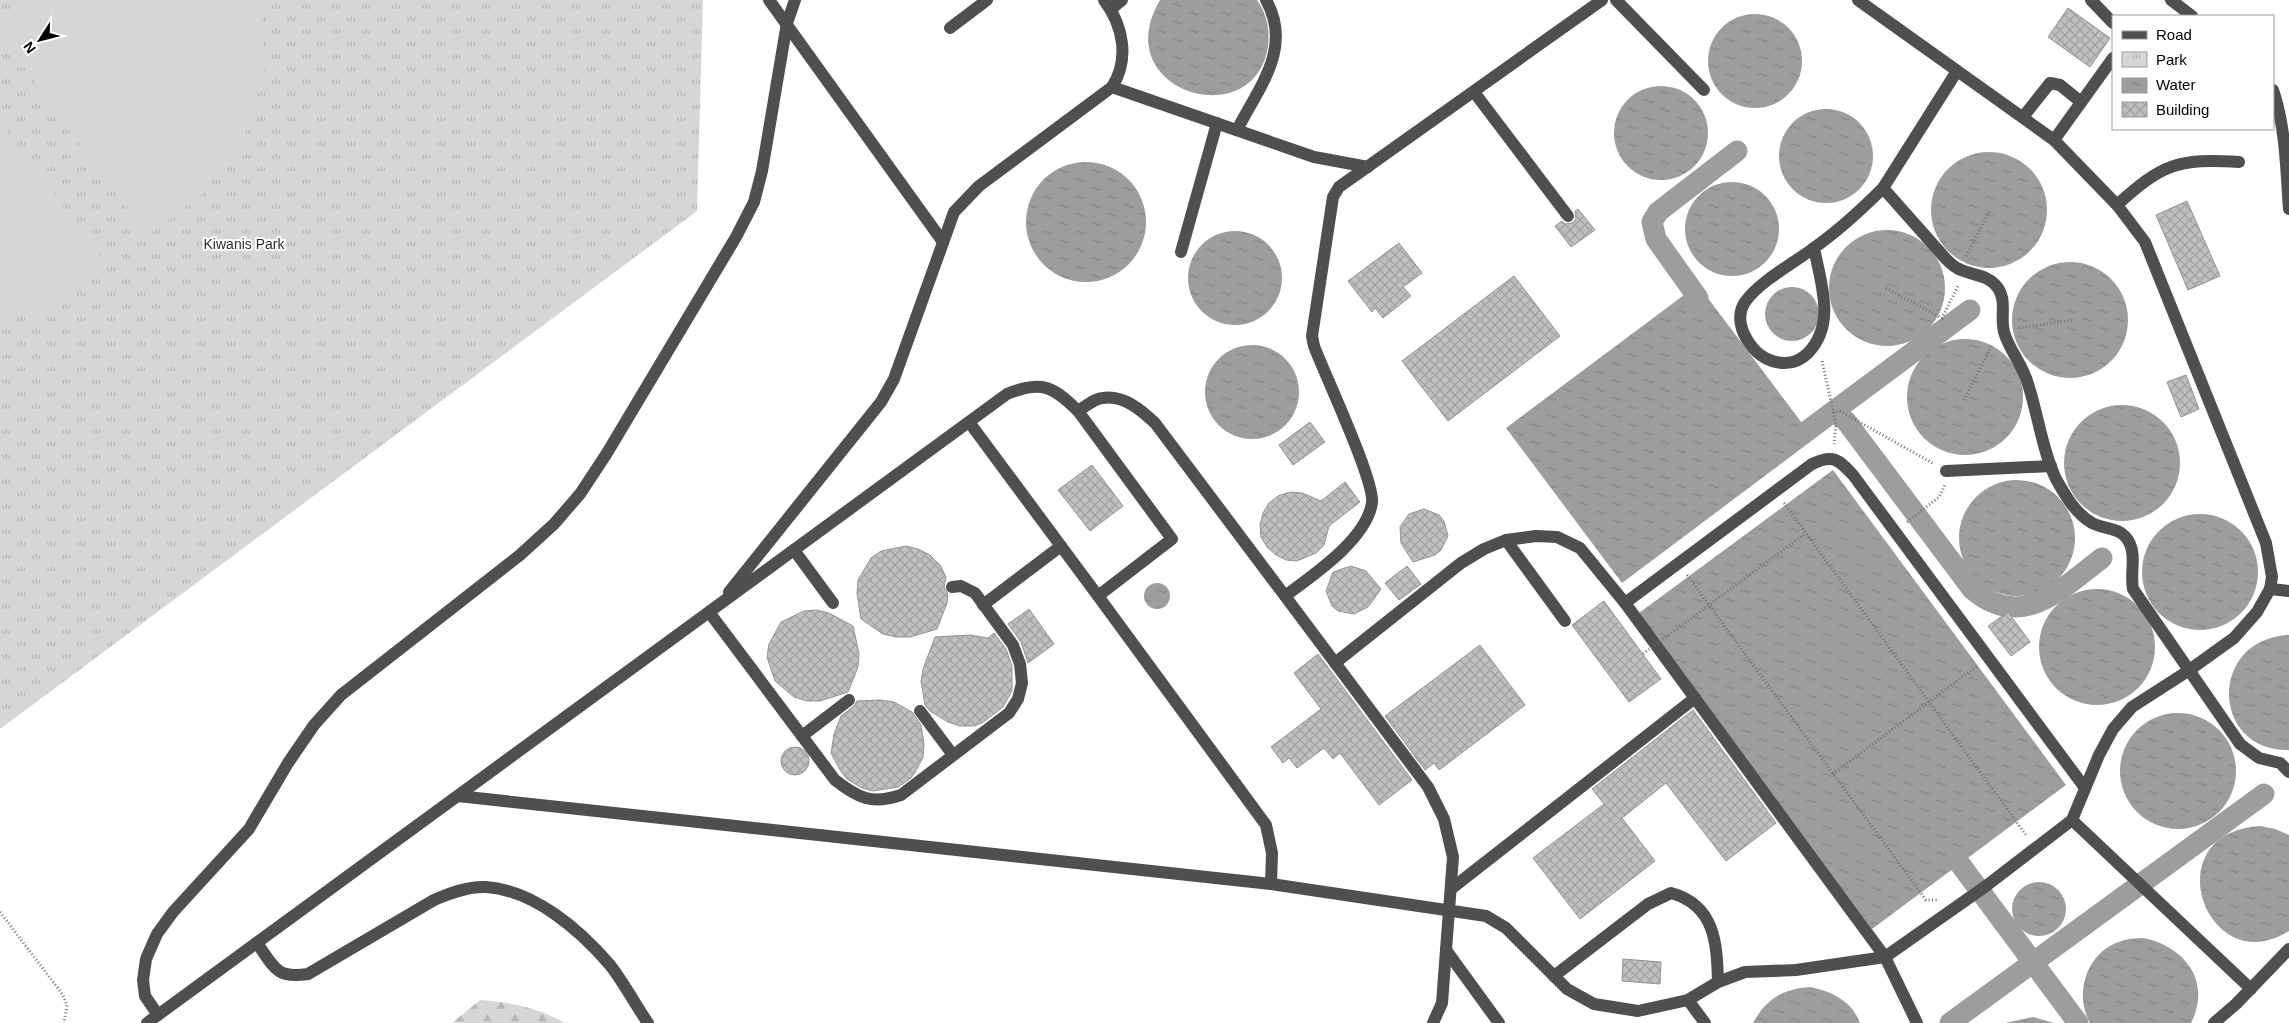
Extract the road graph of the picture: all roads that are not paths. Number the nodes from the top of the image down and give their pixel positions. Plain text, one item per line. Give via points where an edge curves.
1 (769, 0) edge
2 (795, 0) edge
3 (987, 0) edge
4 (1122, 0) edge
5 (1266, 0) edge
6 (1602, 0) edge
7 (1616, 0) edge
8 (1858, 0) edge
9 (2092, 0) edge
10 (2171, 0) edge
11 (1107, 4) edge
12 (2191, 15) edge
13 (2112, 22) edge
14 (788, 23) junction
15 (950, 28) dead end
16 (2112, 59) edge
17 (1957, 71) junction
18 (1112, 87) junction
19 (1704, 90) dead end
20 (1474, 92) junction
21 (2274, 93) edge
22 (2081, 102) junction
23 (2023, 117) junction
24 (1216, 123) junction
25 (1237, 130) junction
26 (2054, 140) junction
27 (2239, 162) dead end
28 (1368, 167) junction
29 (1883, 188) junction
30 (2117, 205) junction
31 (2289, 209) edge
32 (1568, 216) dead end
33 (943, 242) junction
34 (1814, 248) junction
35 (1181, 252) dead end
36 (1078, 411) junction
37 (969, 422) junction
38 (2051, 466) junction
39 (1949, 471) road end
40 (1506, 540) junction
41 (1061, 546) junction
42 (794, 550) junction
43 (952, 587) dead end
44 (2270, 589) junction
45 (2289, 592) edge
46 (1098, 596) junction
47 (1285, 596) junction
48 (832, 603) dead end
49 (1625, 603) junction
50 (983, 604) junction
51 (714, 609) junction
52 (1565, 621) dead end
53 (1334, 663) junction
54 (2188, 671) junction
55 (1695, 698) junction
56 (848, 700) dead end
57 (920, 711) dead end
58 (802, 736) junction
59 (953, 756) junction
60 (2289, 772) edge
61 (2085, 788) junction
62 (458, 796) junction
63 (2072, 820) junction
64 (1271, 884) junction
65 (1451, 889) junction
66 (1449, 910) junction
67 (256, 943) junction
68 (2289, 948) edge
69 (1446, 950) junction
70 (1885, 957) junction
71 (1554, 976) junction
72 (1718, 982) junction
73 (2251, 989) junction
74 (1688, 1000) junction
75 (158, 1015) junction
76 (147, 1023) edge
77 (648, 1023) edge
78 (1433, 1023) edge
79 (1499, 1023) edge
80 (1705, 1023) edge
81 (1916, 1023) edge
82 (2214, 1023) edge

1 - 14 lane
2 - 14 lane
3 - 15 lane
4 - 11 lane
5 - 25 lane via 1277,28 1277,45 1273,61
6 - 20 lane
7 - 19 lane
8 - 17 lane
9 - 13 lane
10 - 12 lane
11 - 18 lane via 1118,22 1123,51 1119,76
14 - 33 lane
14 - 75 lane via 754,202 607,453 580,494 554,524 349,689 314,725 249,829 157,934 146,959 143,980 145,996
16 - 22 lane
17 - 23 lane
17 - 29 lane
18 - 24 lane
18 - 33 lane via 979,186 954,212
20 - 28 lane
20 - 32 lane
21 - 31 lane via 2282,130
22 - 23 lane via 2060,85 2050,83
22 - 26 lane
23 - 26 lane
24 - 25 lane
24 - 35 lane
25 - 28 lane via 1314,157
26 - 30 lane
27 - 30 lane via 2185,161 2167,167 2143,181
28 - 47 lane via 1339,187 1333,197 1312,336 1368,478 1372,502 1364,523 1347,545
29 - 34 lane
29 - 38 lane via 1946,259 1988,278 1996,285 2002,295 2004,330 2028,382
30 - 44 lane via 2145,242 2266,543 2272,577
33 - 51 lane via 894,379 881,402
34 - 34 lane via 1759,288 1745,302 1740,317 1742,332 1751,346 1763,357 1777,363 1791,363 1804,357 1823,331 1825,313
36 - 37 lane via 1060,394 1043,386 1024,387 1007,394
36 - 46 lane via 1172,539
36 - 47 lane via 1102,397 1118,399 1137,407 1155,423
37 - 41 lane
37 - 42 lane
38 - 39 lane
38 - 54 lane via 2070,502 2081,515 2092,523 2122,533 2130,543 2133,589
40 - 49 lane via 1557,537 1580,548
40 - 52 lane
40 - 53 lane via 1461,563
41 - 46 lane
41 - 50 lane
42 - 48 lane
42 - 51 lane
43 - 50 lane via 968,588
44 - 45 lane
44 - 54 lane via 2246,626 2234,638
46 - 64 lane via 1266,825 1272,853
47 - 53 lane
49 - 55 lane
49 - 61 lane via 1812,464 1832,458 1853,475
50 - 59 lane via 1013,645 1022,683 1018,699 1009,713
51 - 58 lane
51 - 62 lane
53 - 65 lane via 1428,787 1444,820 1453,857
54 - 60 lane via 2240,744 2259,758 2280,763
54 - 61 lane via 2132,707 2113,729
55 - 65 lane
55 - 70 lane
56 - 58 lane
57 - 59 lane
58 - 59 lane via 835,780 866,799 884,800 901,795
61 - 63 lane
62 - 64 lane
62 - 67 lane
63 - 70 lane
63 - 73 lane
64 - 66 lane
65 - 66 lane
66 - 69 lane
66 - 71 lane via 1486,916 1506,928
67 - 75 lane
67 - 77 lane via 278,972 291,976 308,974 434,900 456,891 485,887 512,893 544,908 574,929 610,966
68 - 73 lane
69 - 78 lane via 1442,1003
69 - 79 lane
70 - 72 lane via 1796,970 1744,972
70 - 81 lane
71 - 72 lane via 1648,904 1671,893 1688,897 1710,925 1717,946
71 - 74 lane via 1567,989 1594,1004 1638,1011
72 - 74 lane
73 - 82 lane
74 - 80 lane
75 - 76 lane

